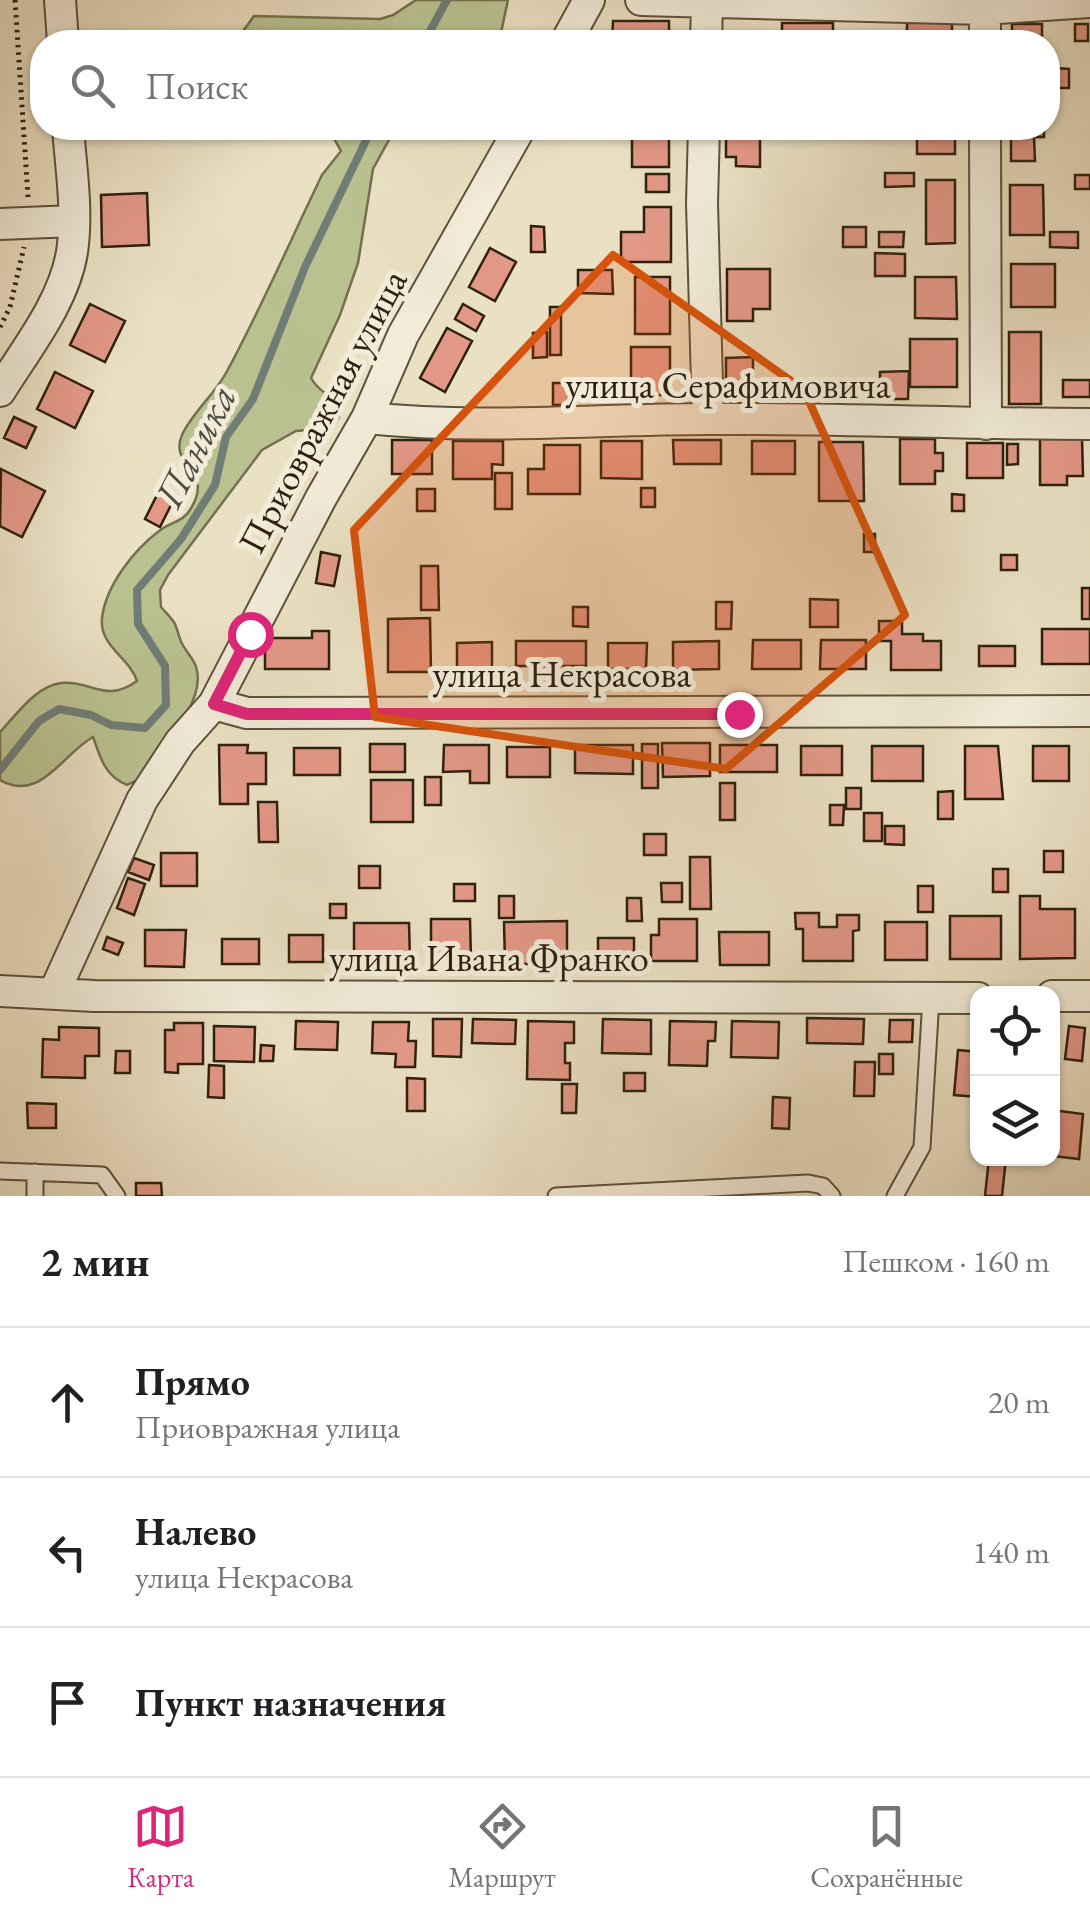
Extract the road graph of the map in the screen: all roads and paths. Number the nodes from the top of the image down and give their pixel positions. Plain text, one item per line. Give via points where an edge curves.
1 (15, 0) edge
2 (60, 0) edge
3 (589, 0) edge
4 (641, 0) edge
5 (1090, 2) edge
6 (707, 4) junction
7 (985, 9) junction
8 (62, 30) edge
9 (573, 30) edge
10 (706, 30) edge
11 (985, 30) edge
12 (69, 140) edge
13 (513, 140) edge
14 (704, 140) edge
15 (985, 140) edge
16 (74, 220) junction
17 (15, 224) edge
18 (0, 327) edge
19 (0, 390) edge
20 (367, 418) junction
21 (708, 419) junction
22 (986, 424) junction
23 (1090, 424) edge
24 (214, 704) junction
25 (1090, 711) edge
26 (0, 991) edge
27 (54, 994) junction
28 (1060, 996) edge
29 (1090, 996) edge
30 (931, 998) junction
31 (970, 998) edge
32 (0, 1172) edge
33 (35, 1172) junction
34 (636, 1194) edge
35 (36, 1196) edge
36 (117, 1196) edge
37 (556, 1196) edge
38 (832, 1196) edge
39 (894, 1196) edge

1 - 17 path
2 - 8 street
3 - 9 street
4 - 6 street
5 - 7 street
6 - 7 street
6 - 10 street
7 - 11 street
12 - 16 street
13 - 20 street, Приовражная улица via 403,336
14 - 21 street
15 - 22 street
16 - 17 street
16 - 19 street via 72,256 57,298
17 - 18 path via 10,306
20 - 21 street, улица Серафимовича via 518,425
20 - 24 street, Приовражная улица
21 - 22 street, улица Серафимовича
22 - 23 street, улица Серафимовича
24 - 25 street, улица Некрасова via 247,714
24 - 27 street, Приовражная улица via 142,800
26 - 27 street, улица Ивана Франко
27 - 30 street, улица Ивана Франко
28 - 29 street
30 - 31 street, улица Ивана Франко
30 - 39 lane via 922,1147
32 - 33 lane
33 - 35 lane
33 - 36 lane via 102,1175
34 - 37 lane
34 - 38 lane via 808,1183

